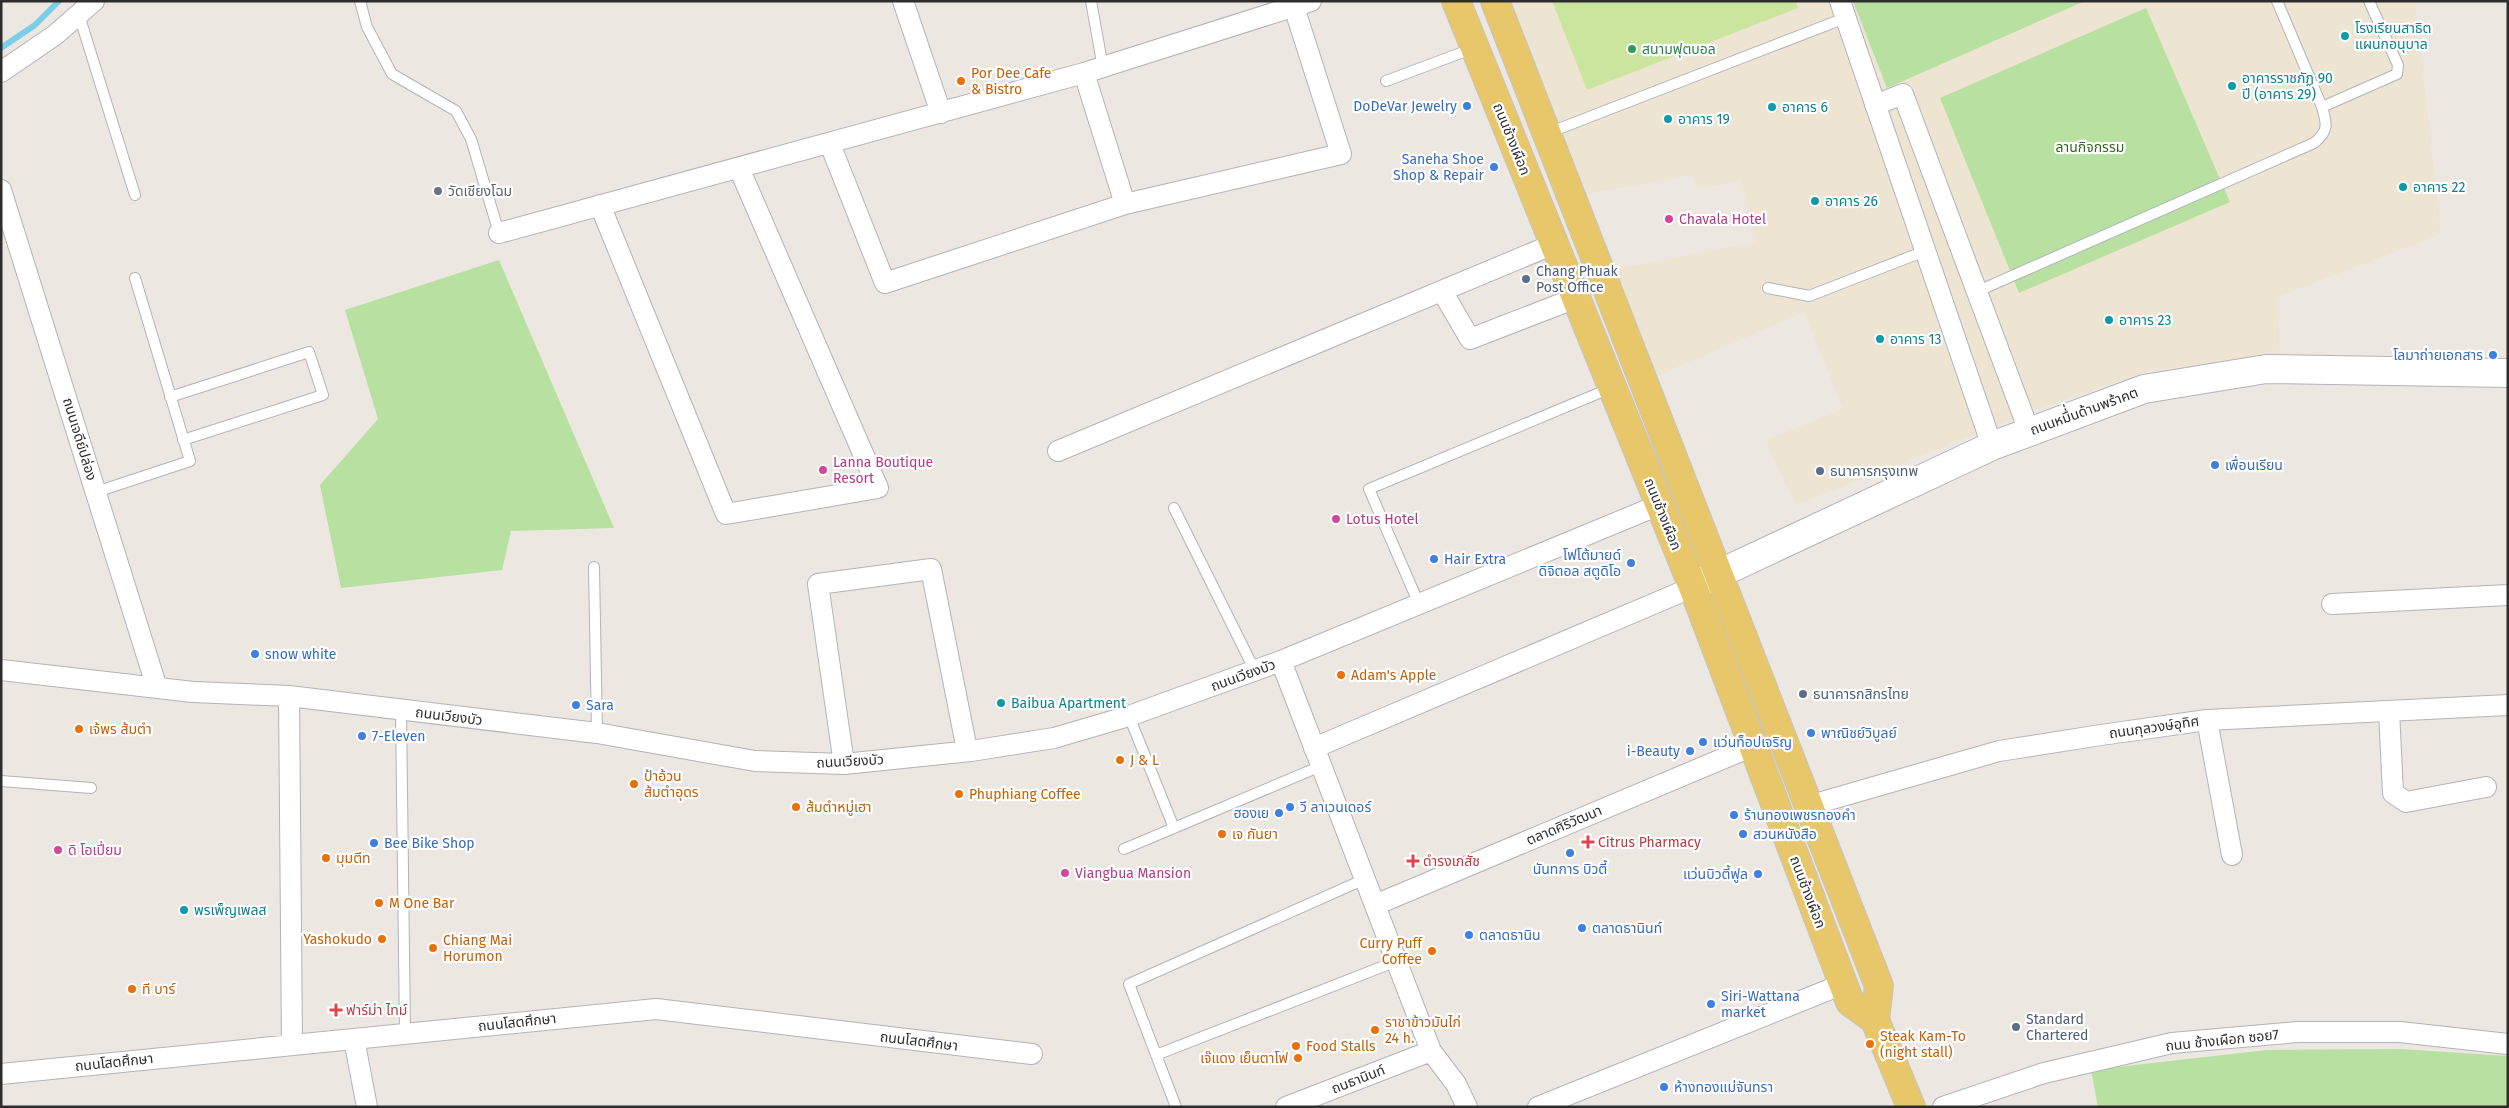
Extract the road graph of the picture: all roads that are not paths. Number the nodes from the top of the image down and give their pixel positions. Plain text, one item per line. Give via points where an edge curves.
1 (94, 1) edge
2 (360, 1) edge
3 (902, 1) edge
4 (1091, 1) edge
5 (1456, 1) edge
6 (1496, 1) edge
7 (2277, 1) edge
8 (2369, 1) edge
9 (1302, 4) edge
10 (1843, 10) edge
11 (79, 15) junction
12 (1475, 48) junction
13 (1093, 70) junction
14 (1, 72) edge
15 (1386, 81) dead end
16 (1875, 105) junction
17 (2322, 107) junction
18 (941, 113) junction
19 (1546, 133) junction
20 (830, 144) junction
21 (739, 168) junction
22 (1, 190) edge
23 (135, 195) dead end
24 (1125, 204) junction
25 (600, 205) junction
26 (499, 233) joint
27 (1554, 244) junction
28 (1925, 251) junction
29 (135, 278) dead end
30 (1768, 288) dead end
31 (1442, 290) junction
32 (1978, 291) junction
33 (1576, 298) junction
34 (2508, 373) edge
35 (1611, 388) junction
36 (170, 397) junction
37 (2029, 431) junction
38 (183, 440) junction
39 (1992, 446) junction
40 (1058, 452) dead end
41 (96, 492) junction
42 (1659, 505) junction
43 (1174, 508) dead end
44 (594, 567) dead end
45 (1718, 574) junction
46 (1692, 587) junction
47 (2508, 595) edge
48 (1419, 604) junction
49 (2332, 604) dead end
50 (1281, 662) junction
51 (1, 670) edge
52 (1255, 671) junction
53 (157, 688) junction
54 (289, 696) junction
55 (2508, 706) edge
56 (401, 710) junction
57 (2389, 711) junction
58 (1129, 716) junction
59 (2207, 720) junction
60 (597, 734) junction
61 (1753, 746) junction
62 (967, 750) junction
63 (1318, 757) junction
64 (844, 764) junction
65 (1, 781) edge
66 (2486, 787) dead end
67 (90, 788) dead end
68 (1808, 806) junction
69 (1174, 828) junction
70 (1124, 849) dead end
71 (2232, 855) dead end
72 (1365, 879) junction
73 (1375, 905) junction
74 (1396, 961) junction
75 (1843, 984) junction
76 (1875, 1020) junction
77 (405, 1033) junction
78 (354, 1039) junction
79 (2508, 1044) edge
80 (292, 1045) junction
81 (1431, 1051) junction
82 (1032, 1054) dead end
83 (1156, 1055) junction
84 (1, 1074) edge
85 (367, 1107) edge
86 (1176, 1107) edge
87 (1286, 1107) edge
88 (1467, 1107) edge
89 (1538, 1107) edge
90 (1911, 1107) edge
91 (1943, 1107) edge

1 - 11 street
2 - 26 lane via 366,26 392,74 456,111 471,139
3 - 18 street
4 - 13 lane
5 - 12 main road, ถนนช้างเผือก
6 - 19 main road
7 - 17 lane
8 - 17 lane via 2398,65 2397,74
9 - 13 street
9 - 24 street via 1341,154
10 - 16 street
10 - 19 lane
11 - 14 street
11 - 23 lane
12 - 15 lane
12 - 27 main road, ถนนช้างเผือก
13 - 18 street
13 - 24 street
16 - 28 street
16 - 32 street via 1902,94
17 - 32 lane via 2327,124 2324,135 2314,143
18 - 20 street
19 - 45 main road
20 - 21 street
20 - 24 street via 885,283
21 - 25 street
21 - 25 street via 878,488 726,514
22 - 41 street, ถนนเจดีย์ปล่อง
25 - 26 street
27 - 31 street
27 - 33 main road, ถนนช้างเผือก
28 - 30 lane via 1809,296
28 - 39 street
29 - 36 lane
31 - 33 street via 1470,339
31 - 40 street
32 - 37 street
33 - 35 main road, ถนนช้างเผือก
34 - 37 street, ถนนหมื่่นด้ามพร้าคต via 2266,369 2144,389
35 - 42 main road, ถนนช้างเผือก
35 - 48 lane via 1368,489
36 - 38 lane
36 - 38 lane via 309,352 323,395
37 - 39 street, ถนนหมื่่นด้ามพร้าคต
38 - 41 lane via 190,462
39 - 45 street, ถนนหมื่่นด้ามพร้าคต
41 - 53 street, ถนนเจดีย์ปล่อง
42 - 46 main road, ถนนช้างเผือก
42 - 48 street, ถนนเวียงบัว
43 - 52 lane
44 - 60 lane
45 - 46 street, ถนนหมื่่นด้ามพร้าคต
45 - 68 main road
46 - 61 main road, ถนนช้างเผือก
46 - 63 street
47 - 49 street
48 - 50 street, ถนนเวียงบัว
50 - 52 street, ถนนเวียงบัว
50 - 63 street
51 - 53 street, ถนนเวียงบัว
52 - 58 street, ถนนเวียงบัว
53 - 54 street, ถนนเวียงบัว
54 - 56 street, ถนนเวียงบัว
54 - 80 street
55 - 57 street, ถนนกุลวงษ์อุทิศ
56 - 60 street, ถนนเวียงบัว
56 - 77 lane
57 - 59 street, ถนนกุลวงษ์อุทิศ
57 - 66 street via 2393,794 2406,802
58 - 62 street, ถนนเวียงบัว via 1054,738
58 - 69 lane
59 - 68 street, ถนนกุลวงษ์อุทิศ via 1999,751
59 - 71 street
60 - 64 street, ถนนเวียงบัว via 755,761
61 - 73 street, ตลาดศิริวัฒนา
61 - 75 main road, ถนนช้างเผือก
62 - 64 street, ถนนเวียงบัว
62 - 64 street via 931,569 818,584
63 - 69 lane
63 - 72 street
65 - 67 lane
68 - 76 main road via 1879,986
69 - 70 lane
72 - 73 street
72 - 83 lane via 1129,984
73 - 74 street
74 - 81 street
74 - 83 lane
75 - 76 main road, ถนนช้างเผือก via 1850,1002
75 - 89 street
76 - 90 main road
77 - 78 street, ถนนโสตศึกษา
77 - 82 street, ถนนโสตศึกษา via 656,1009
78 - 80 street, ถนนโสตศึกษา
78 - 85 street
79 - 91 street, ถนน ช้างเผือก ซอย7 via 2400,1032 2298,1032 2172,1043 2044,1073
80 - 84 street, ถนนโสตศึกษา
81 - 87 street, ถนธานินท์
81 - 88 street via 1456,1084
83 - 86 lane

